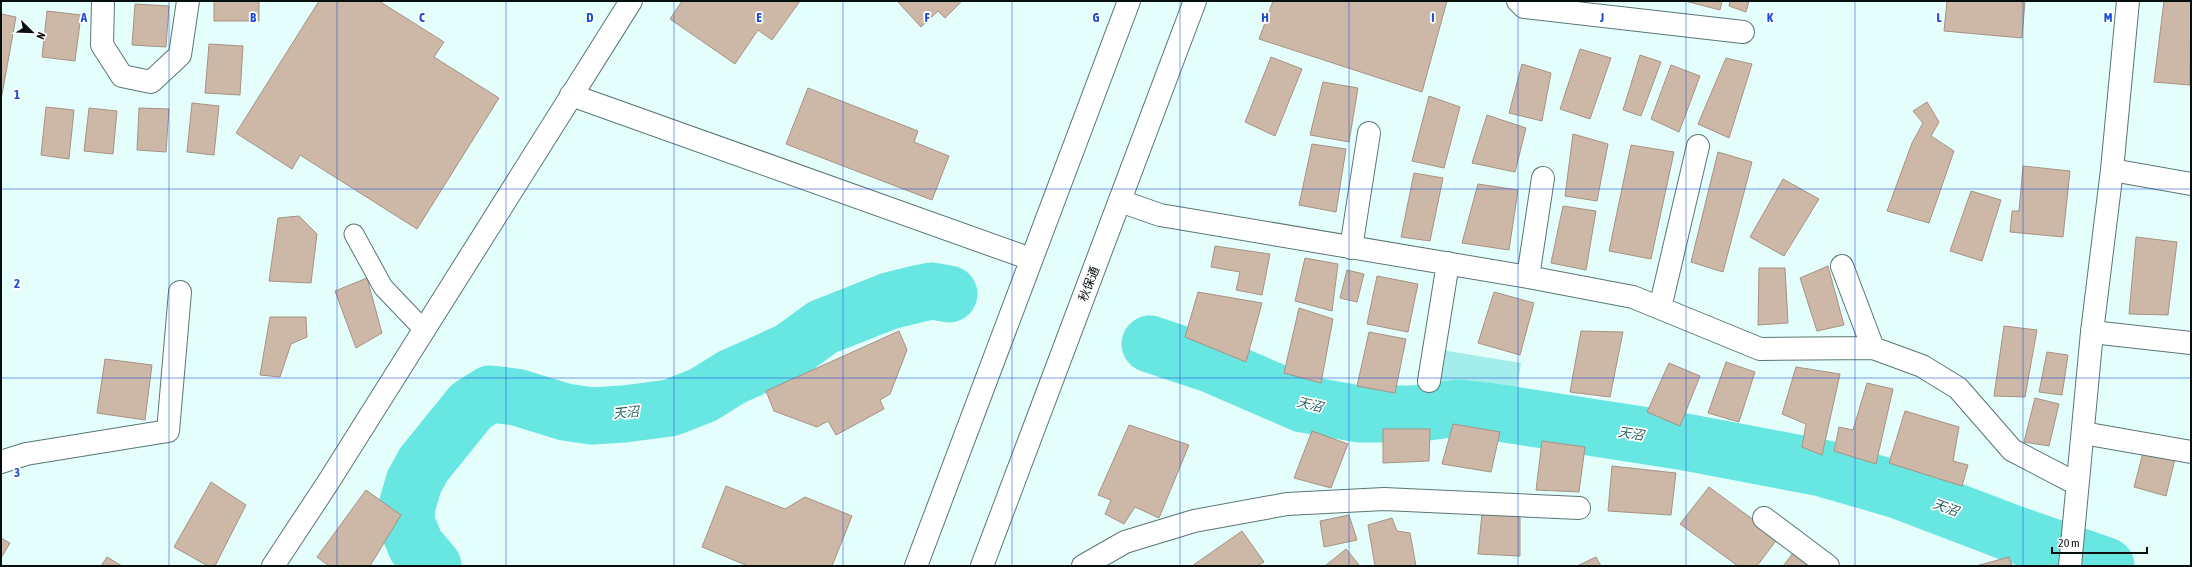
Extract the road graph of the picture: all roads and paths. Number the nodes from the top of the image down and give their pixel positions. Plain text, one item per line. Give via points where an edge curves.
1 (103, 1) edge
2 (188, 1) edge
3 (631, 1) edge
4 (1129, 1) edge
5 (1195, 1) edge
6 (1518, 1) edge
7 (2128, 1) edge
8 (1621, 9) edge
9 (1743, 32) dead end
10 (571, 95) junction
11 (1369, 133) dead end
12 (1698, 146) dead end
13 (2112, 170) junction
14 (1543, 178) dead end
15 (2191, 184) edge
16 (1120, 201) junction
17 (354, 234) dead end
18 (1351, 248) junction
19 (1031, 259) junction
20 (1448, 263) junction
21 (1842, 266) dead end
22 (1528, 277) junction
23 (180, 292) dead end
24 (1660, 308) junction
25 (424, 330) junction
26 (2092, 332) junction
27 (2191, 343) edge
28 (1873, 348) junction
29 (1429, 381) dead end
30 (2082, 434) junction
31 (2191, 452) edge
32 (1, 462) edge
33 (2077, 484) junction
34 (1579, 508) dead end
35 (1764, 518) dead end
36 (278, 564) edge
37 (986, 565) edge
38 (916, 566) edge
39 (1083, 566) edge
40 (1828, 566) edge
41 (2070, 566) edge

1 - 2 main road via 102,45 122,76 151,82 180,55
3 - 10 main road
4 - 19 main road
5 - 16 main road, 秋保通
6 - 8 main road via 1524,7
7 - 13 main road
8 - 9 main road
10 - 19 main road
10 - 25 main road
11 - 18 main road
12 - 24 main road
13 - 15 main road
13 - 26 main road
14 - 22 main road
16 - 18 main road via 1160,215
16 - 37 main road, 秋保通
17 - 25 lane via 383,286
18 - 20 main road
19 - 38 main road
20 - 22 main road
20 - 29 main road
21 - 28 main road
22 - 24 main road via 1633,297
23 - 32 main road via 168,431 26,454
24 - 28 main road via 1760,349
25 - 36 main road
26 - 27 main road
26 - 30 main road
28 - 33 main road via 1922,366 1958,388 2012,450
30 - 31 main road
30 - 33 main road
33 - 41 main road
34 - 39 main road via 1384,499 1287,504 1194,521 1125,542
35 - 40 main road

